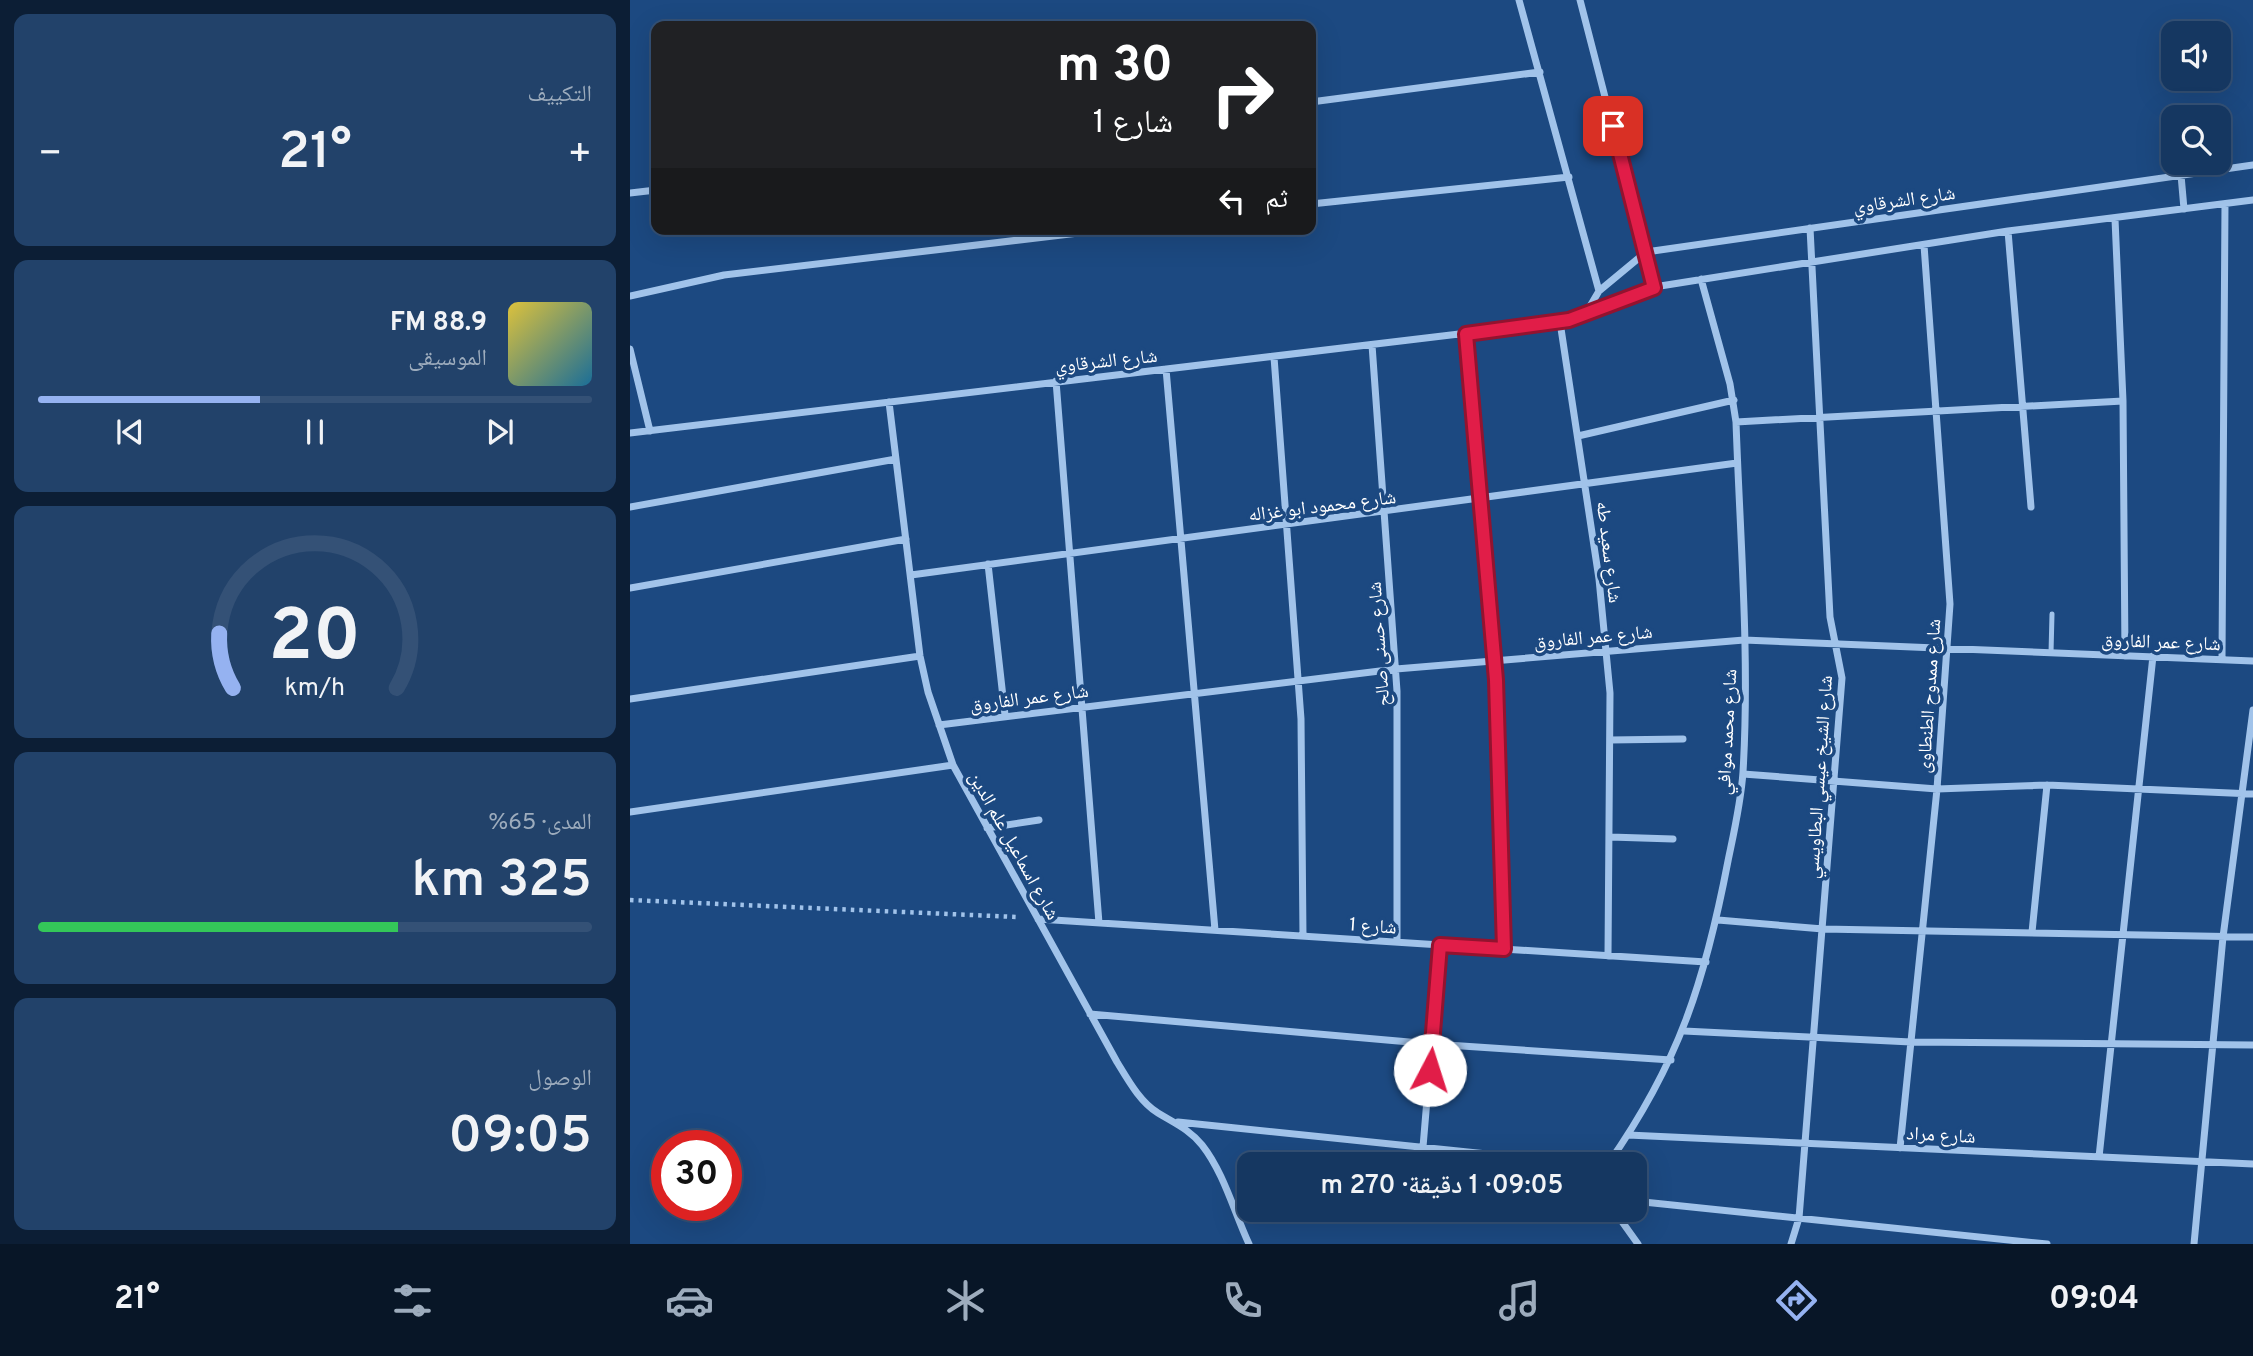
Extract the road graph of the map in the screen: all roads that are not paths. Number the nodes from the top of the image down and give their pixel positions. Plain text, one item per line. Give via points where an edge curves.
1 (1520, 0) edge
2 (1580, 0) edge
3 (1540, 72) junction
4 (1316, 101) edge
5 (2253, 165) edge
6 (2231, 168) edge
7 (2182, 175) joint
8 (1569, 177) junction
9 (651, 191) edge
10 (630, 193) edge
11 (2253, 200) edge
12 (1316, 203) edge
13 (2225, 204) junction
14 (2184, 209) junction
15 (2115, 219) junction
16 (1811, 228) junction
17 (2008, 231) junction
18 (1061, 235) edge
19 (1924, 245) junction
20 (1646, 252) junction
21 (1813, 262) junction
22 (1701, 279) junction
23 (1654, 288) junction
24 (1599, 291) junction
25 (630, 296) edge
26 (1585, 314) junction
27 (1560, 322) junction
28 (1466, 334) junction
29 (1372, 345) junction
30 (630, 349) edge
31 (1274, 357) junction
32 (1166, 369) junction
33 (1056, 381) junction
34 (1734, 400) junction
35 (2123, 401) junction
36 (888, 402) junction
37 (2023, 407) junction
38 (1936, 412) junction
39 (1820, 415) junction
40 (1736, 422) junction
41 (650, 431) junction
42 (630, 433) edge
43 (1578, 436) junction
44 (896, 459) junction
45 (1737, 463) junction
46 (1586, 484) junction
47 (1480, 498) junction
48 (630, 507) edge
49 (2031, 507) dead end
50 (1385, 513) junction
51 (1289, 525) junction
52 (1181, 538) junction
53 (906, 539) junction
54 (1070, 554) junction
55 (988, 565) junction
56 (911, 575) junction
57 (630, 588) edge
58 (2052, 614) dead end
59 (1744, 640) junction
60 (1838, 646) junction
61 (1949, 650) junction
62 (1606, 651) junction
63 (2051, 653) junction
64 (920, 656) junction
65 (2125, 656) junction
66 (2154, 656) junction
67 (1494, 659) junction
68 (2222, 659) junction
69 (2253, 660) edge
70 (1396, 670) junction
71 (1299, 681) junction
72 (1194, 693) junction
73 (630, 699) edge
74 (1082, 706) junction
75 (2253, 710) edge
76 (1005, 715) junction
77 (939, 725) junction
78 (1683, 739) dead end
79 (1610, 740) junction
80 (953, 765) junction
81 (1743, 774) junction
82 (1836, 783) junction
83 (2047, 785) junction
84 (2140, 787) junction
85 (1937, 789) junction
86 (2240, 793) junction
87 (2253, 794) edge
88 (630, 812) edge
89 (1040, 820) dead end
90 (987, 828) junction
91 (1611, 837) junction
92 (1673, 839) dead end
93 (1038, 919) junction
94 (1717, 920) junction
95 (1099, 923) junction
96 (1823, 929) junction
97 (1215, 930) junction
98 (1923, 930) junction
99 (2032, 932) junction
100 (2125, 934) junction
101 (1303, 936) junction
102 (2223, 937) junction
103 (2253, 937) edge
104 (1397, 942) junction
105 (1440, 945) junction
106 (1504, 949) junction
107 (1608, 956) junction
108 (1706, 962) junction
109 (1090, 1014) junction
110 (1684, 1031) junction
111 (1813, 1039) junction
112 (1911, 1042) junction
113 (1432, 1044) junction
114 (2213, 1045) junction
115 (2253, 1045) edge
116 (2110, 1046) junction
117 (1671, 1060) junction
118 (1175, 1122) junction
119 (1628, 1135) junction
120 (1804, 1143) junction
121 (1423, 1147) junction
122 (1900, 1148) junction
123 (1470, 1152) edge
124 (1616, 1152) edge
125 (2099, 1157) junction
126 (2199, 1161) junction
127 (2253, 1164) edge
128 (1647, 1202) edge
129 (1799, 1219) junction
130 (1622, 1222) edge
131 (1248, 1244) edge
132 (1638, 1244) edge
133 (1791, 1244) edge
134 (2047, 1244) edge
135 (2194, 1244) edge

1 - 3 street
2 - 20 street
3 - 4 street
3 - 8 street
5 - 6 street, شارع الشرقاوي
7 - 14 street
7 - 16 street, شارع الشرقاوي
8 - 12 street
8 - 24 street
9 - 10 street
11 - 13 street, شارع الشرقاوي
13 - 14 street, شارع الشرقاوي
13 - 68 street
14 - 15 street, شارع الشرقاوي
15 - 17 street, شارع الشرقاوي
15 - 35 street
16 - 20 street, شارع الشرقاوي
16 - 21 street, شارع الشيخ عيسي البطاويسي
17 - 19 street, شارع الشرقاوي
17 - 37 street
18 - 25 street via 724,275
19 - 21 street, شارع الشرقاوي
19 - 38 street, شارع ممدوح الطنطاوى
20 - 23 street
20 - 24 street
21 - 22 street, شارع الشرقاوي
21 - 39 street, شارع الشيخ عيسي البطاويسي
22 - 23 street, شارع الشرقاوي
22 - 34 street, شارع محمد موافي
23 - 26 street, شارع الشرقاوي
24 - 26 street
26 - 27 street, شارع الشرقاوي
27 - 28 street, شارع الشرقاوي
27 - 43 street, شارع سعيد طه
28 - 29 street, شارع الشرقاوي
28 - 47 street
29 - 31 street, شارع الشرقاوي
29 - 50 street, شارع حسنى صالح
30 - 41 street
31 - 32 street, شارع الشرقاوي
31 - 51 street
32 - 33 street, شارع الشرقاوي
32 - 52 street
33 - 36 street, شارع الشرقاوي
33 - 54 street
34 - 40 street, شارع محمد موافي
34 - 43 street
35 - 37 street
35 - 65 street
36 - 41 street, شارع الشرقاوي
36 - 44 street, شارع اسماعيل علم الدين
37 - 38 street
37 - 49 street
38 - 39 street
38 - 61 street, شارع ممدوح الطنطاوى via 1950,566
39 - 40 street
39 - 60 street, شارع الشيخ عيسي البطاويسي via 1830,617
40 - 45 street, شارع محمد موافي
41 - 42 street, شارع الشرقاوي
43 - 46 street, شارع سعيد طه
44 - 48 street
44 - 53 street, شارع اسماعيل علم الدين
45 - 46 street, شارع محمود ابو غزاله
45 - 59 street, شارع محمد موافي
46 - 47 street, شارع محمود ابو غزاله
46 - 62 street, شارع سعيد طه
47 - 50 street, شارع محمود ابو غزاله
47 - 67 street
50 - 51 street, شارع محمود ابو غزاله
50 - 70 street, شارع حسنى صالح
51 - 52 street, شارع محمود ابو غزاله
51 - 71 street
52 - 54 street, شارع محمود ابو غزاله
52 - 72 street
53 - 56 street, شارع اسماعيل علم الدين
53 - 57 street
54 - 55 street, شارع محمود ابو غزاله
54 - 74 street
55 - 56 street, شارع محمود ابو غزاله
55 - 76 street
56 - 64 street, شارع اسماعيل علم الدين
58 - 63 lane
59 - 60 street, شارع عمر الفاروق
59 - 62 street, شارع عمر الفاروق
59 - 81 street, شارع محمد موافي
60 - 61 street, شارع عمر الفاروق
60 - 82 street, شارع الشيخ عيسي البطاويسي via 1842,678
61 - 63 street, شارع عمر الفاروق
61 - 85 street, شارع ممدوح الطنطاوى
62 - 67 street, شارع عمر الفاروق
62 - 79 street, شارع سعيد طه
63 - 65 street, شارع عمر الفاروق
64 - 73 street
64 - 77 street, شارع اسماعيل علم الدين
65 - 66 street, شارع عمر الفاروق
66 - 68 street, شارع عمر الفاروق
66 - 84 street
67 - 70 street, شارع عمر الفاروق
67 - 106 street
68 - 69 street, شارع عمر الفاروق
70 - 71 street, شارع عمر الفاروق
70 - 104 street, شارع حسنى صالح
71 - 72 street, شارع عمر الفاروق
71 - 101 street
72 - 74 street, شارع عمر الفاروق
72 - 97 street
74 - 76 street, شارع عمر الفاروق
74 - 95 street
75 - 86 street
76 - 77 street, شارع عمر الفاروق
77 - 80 street, شارع اسماعيل علم الدين
78 - 79 street
79 - 91 street, شارع سعيد طه
80 - 88 street
80 - 90 street, شارع اسماعيل علم الدين
81 - 82 street
81 - 94 street, شارع محمد موافي
82 - 85 street
82 - 96 street, شارع الشيخ عيسي البطاويسي
83 - 84 street
83 - 85 street
83 - 99 street
84 - 86 street
84 - 100 street
85 - 98 street, شارع ممدوح الطنطاوى
86 - 87 street
86 - 102 street
89 - 90 street
90 - 93 street, شارع اسماعيل علم الدين
91 - 92 street
91 - 107 street, شارع سعيد طه
93 - 95 street, شارع 1
93 - 109 street, شارع اسماعيل علم الدين
94 - 96 street
94 - 108 street, شارع محمد موافي
95 - 97 street, شارع 1
96 - 98 street
96 - 111 street, شارع الشيخ عيسي البطاويسي
97 - 101 street, شارع 1
98 - 99 street
98 - 112 street, شارع ممدوح الطنطاوى
99 - 100 street
100 - 102 street
100 - 116 street
101 - 104 street, شارع 1
102 - 103 street
102 - 114 street
104 - 105 street, شارع 1
105 - 106 street, شارع 1
105 - 113 street
106 - 107 street, شارع 1
107 - 108 street, شارع 1
108 - 110 street, شارع محمد موافي
109 - 113 street
109 - 118 street, شارع اسماعيل علم الدين via 1134,1089 1156,1112
110 - 111 street
110 - 117 street, شارع محمد موافي
111 - 112 street
111 - 120 street, شارع الشيخ عيسي البطاويسي
112 - 116 street
112 - 122 street, شارع ممدوح الطنطاوى
113 - 117 street
113 - 121 street
114 - 115 street
114 - 116 street
114 - 126 street
116 - 125 street
117 - 119 street, شارع محمد موافي
118 - 121 street
118 - 131 street, شارع اسماعيل علم الدين via 1202,1146 1216,1167
119 - 120 street, شارع مراد
119 - 124 street, شارع محمد موافي
120 - 122 street, شارع مراد
120 - 129 street, شارع الشيخ عيسي البطاويسي
121 - 123 street
122 - 125 street, شارع مراد
125 - 126 street, شارع مراد
126 - 127 street, شارع مراد
126 - 135 street
128 - 129 street
129 - 133 street, شارع الشيخ عيسي البطاويسي
129 - 134 street
130 - 132 street

